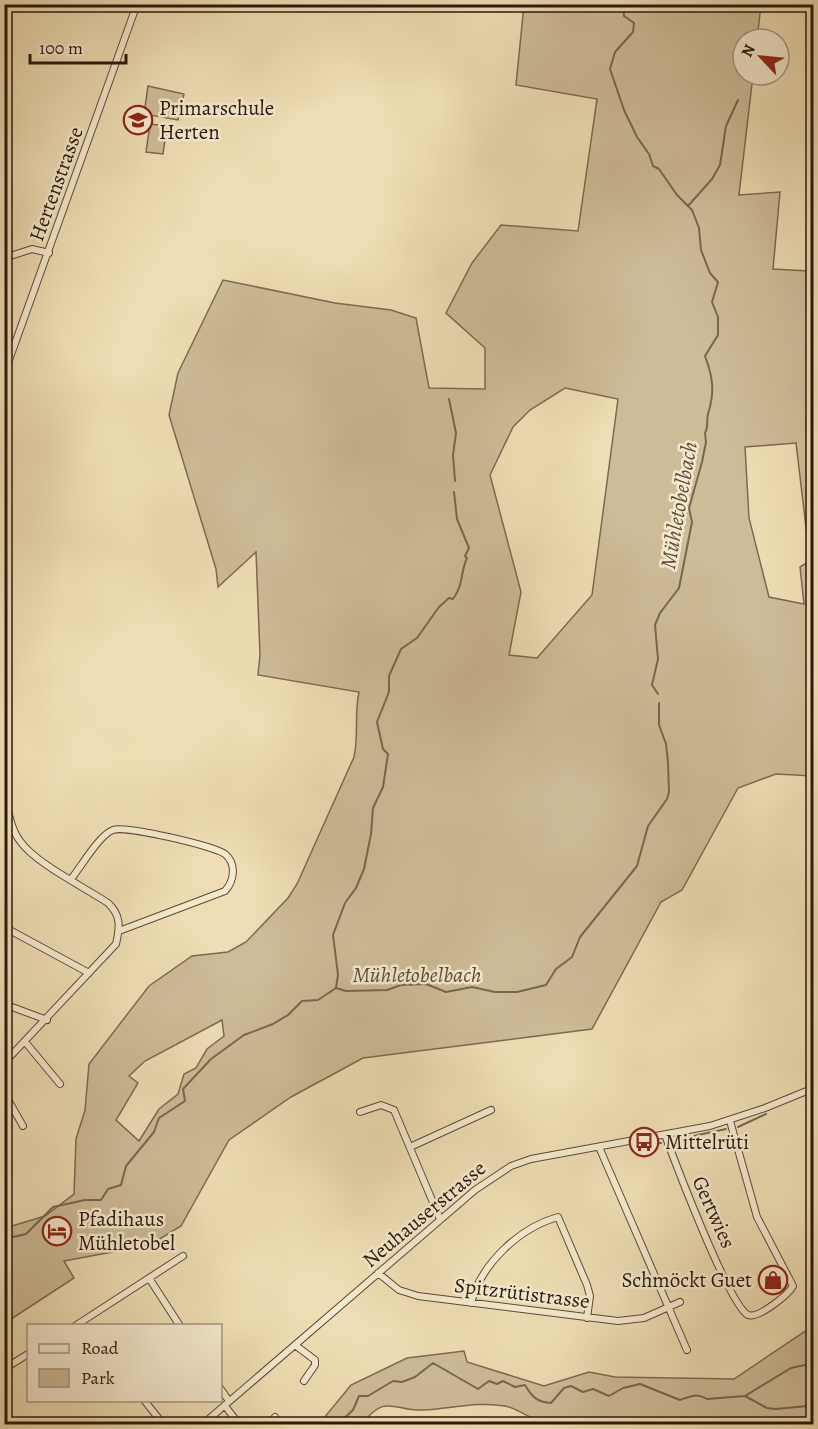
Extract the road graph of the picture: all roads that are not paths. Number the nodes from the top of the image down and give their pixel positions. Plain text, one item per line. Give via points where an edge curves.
1 (137, 4) edge
2 (49, 253) junction
3 (4, 258) edge
4 (4, 374) edge
5 (4, 792) edge
6 (71, 879) junction
7 (4, 927) edge
8 (119, 931) junction
9 (89, 973) junction
10 (4, 1004) edge
11 (47, 1020) junction
12 (26, 1043) junction
13 (4, 1063) edge
14 (60, 1084) dead end
15 (813, 1088) edge
16 (5, 1097) edge
17 (491, 1110) dead end
18 (360, 1112) dead end
19 (730, 1121) junction
20 (23, 1126) dead end
21 (664, 1135) junction
22 (410, 1147) junction
23 (599, 1147) junction
24 (440, 1220) junction
25 (183, 1256) dead end
26 (378, 1273) junction
27 (149, 1278) junction
28 (680, 1302) dead end
29 (471, 1303) junction
30 (668, 1307) junction
31 (587, 1318) junction
32 (78, 1324) edge
33 (179, 1324) edge
34 (295, 1345) junction
35 (687, 1350) dead end
36 (27, 1355) edge
37 (4, 1369) edge
38 (304, 1381) dead end
39 (222, 1392) edge
40 (145, 1402) edge
41 (227, 1403) junction
42 (275, 1417) dead end
43 (163, 1425) edge
44 (203, 1425) edge
45 (239, 1425) edge
46 (269, 1425) edge

1 - 2 street, Hertenstrasse
2 - 3 street via 32,249
2 - 4 street, Hertenstrasse
5 - 6 street via 19,840 31,854
6 - 8 street via 113,908
6 - 8 street via 103,837 115,829 193,843 228,858 233,871 225,891
7 - 9 street
8 - 9 street via 116,944
9 - 11 street
10 - 11 street
11 - 12 street
12 - 13 street
12 - 14 street
15 - 19 street, Neuhauserstrasse
16 - 20 street
17 - 22 street
18 - 22 street via 381,1105 394,1110
19 - 21 street, Neuhauserstrasse
19 - 21 street, Gertwies via 757,1217 793,1286 757,1316 744,1311 712,1251
21 - 23 street, Neuhauserstrasse
22 - 24 street
23 - 24 street, Neuhauserstrasse via 543,1156 511,1166
23 - 30 street
24 - 26 street, Neuhauserstrasse
25 - 27 street
26 - 29 street, Spitzrütistrasse via 399,1290
26 - 34 street, Neuhauserstrasse
27 - 32 street
27 - 33 street
28 - 30 street, Spitzrütistrasse
29 - 31 street, Spitzrütistrasse
29 - 31 street via 484,1272 509,1245 527,1230 558,1217 587,1284
30 - 31 street, Spitzrütistrasse via 631,1320
30 - 35 street
34 - 38 street via 315,1360
34 - 41 street, Neuhauserstrasse
36 - 37 street
39 - 41 street
40 - 43 street
41 - 44 street, Neuhauserstrasse
41 - 45 street
42 - 46 street

